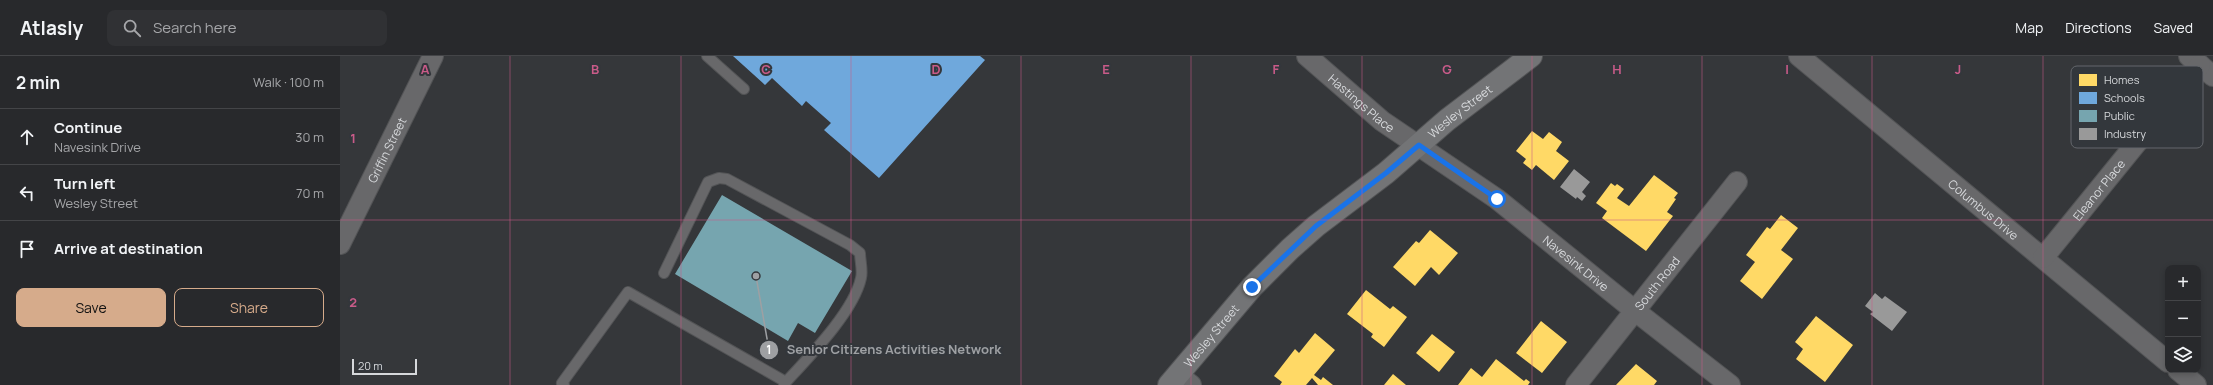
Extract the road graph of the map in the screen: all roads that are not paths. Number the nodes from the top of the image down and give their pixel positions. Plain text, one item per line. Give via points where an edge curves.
1 (433, 56) edge
2 (707, 56) edge
3 (1307, 56) edge
4 (1531, 56) edge
5 (1799, 56) edge
6 (744, 88) dead end
7 (1419, 145) junction
8 (2133, 148) edge
9 (1737, 182) dead end
10 (341, 239) edge
11 (2043, 258) junction
12 (664, 273) dead end
13 (1634, 310) junction
14 (2165, 360) edge
15 (2182, 373) edge
16 (1179, 382) edge
17 (785, 383) edge
18 (564, 385) edge
19 (1576, 385) edge
20 (1730, 385) edge
21 (2196, 385) edge

1 - 10 street, Griffin Street
2 - 6 lane
3 - 7 street, Hastings Place via 1382,121
4 - 7 street, Wesley Street via 1447,120
5 - 11 street, Columbus Drive
7 - 13 street, Navesink Drive via 1497,199
7 - 16 street, Wesley Street via 1290,249 1252,287 1201,345
8 - 11 street, Eleanor Place
9 - 13 street, South Road
11 - 14 street, Columbus Drive
12 - 17 lane via 708,182 719,178 727,179 850,245 860,253 862,277 850,304 818,347
13 - 19 street, South Road
13 - 20 street, Navesink Drive
15 - 21 street
17 - 18 lane via 628,292 562,383

